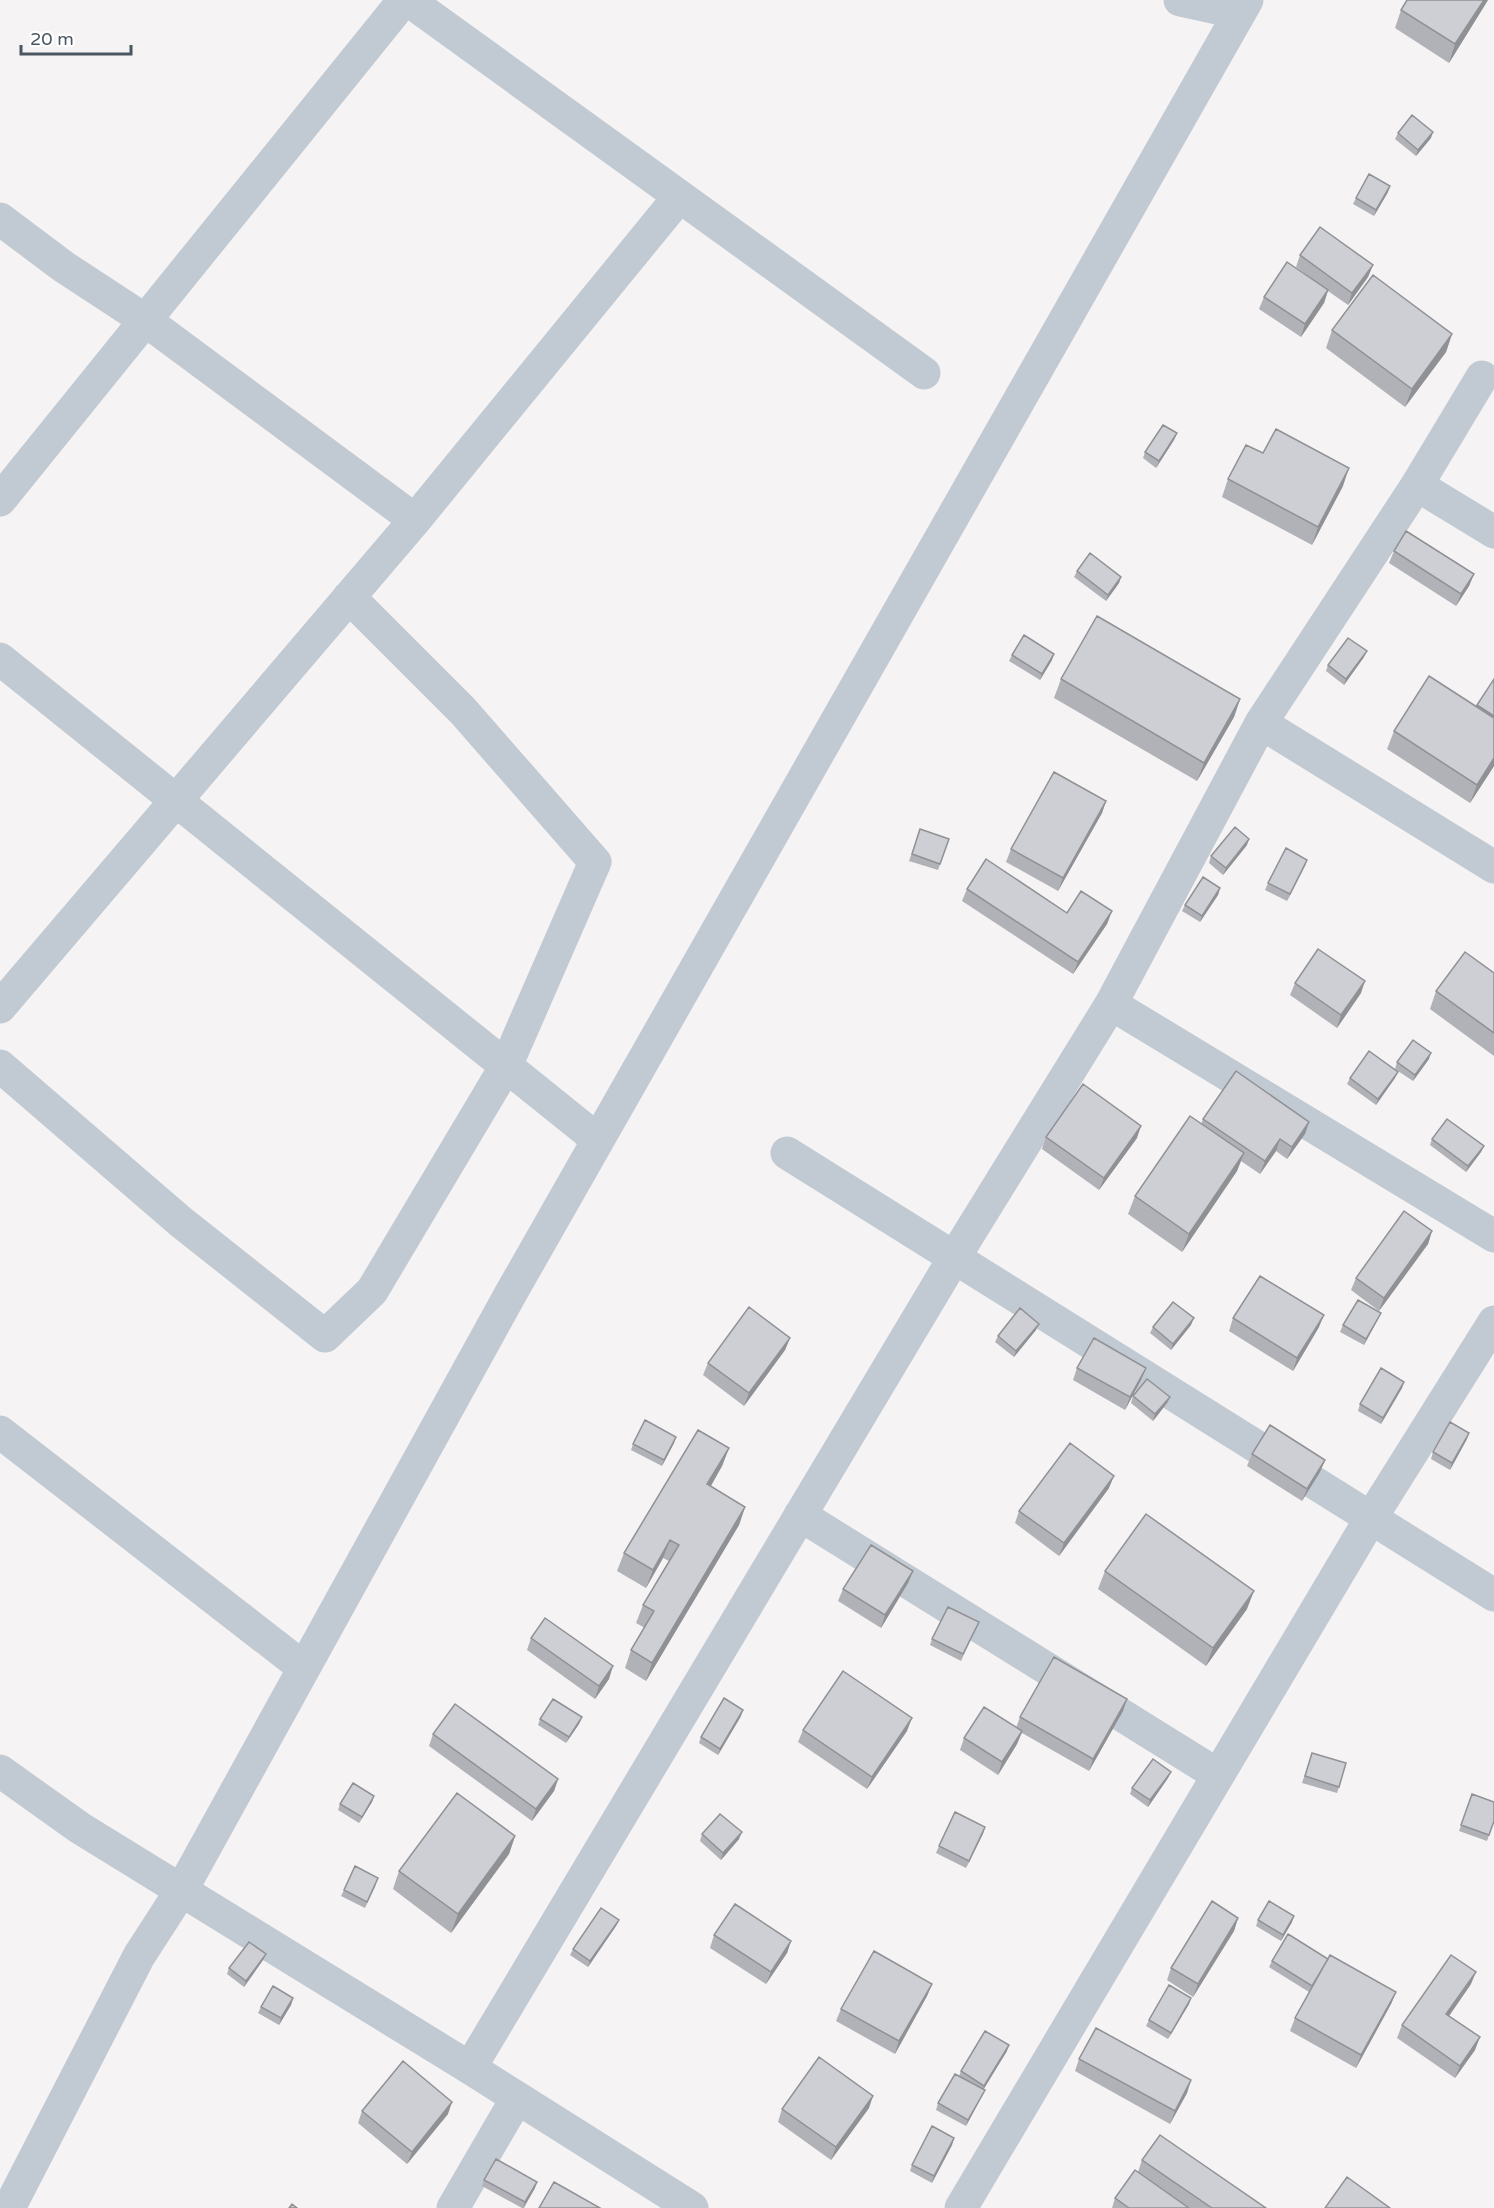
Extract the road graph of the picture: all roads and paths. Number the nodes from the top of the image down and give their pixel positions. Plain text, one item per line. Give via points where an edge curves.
1 (404, 0) edge
2 (408, 0) edge
3 (1180, 0) edge
4 (1243, 7) edge
5 (679, 197) junction
6 (0, 219) edge
7 (145, 320) junction
8 (924, 373) dead end
9 (1482, 377) dead end
10 (1417, 485) junction
11 (0, 500) edge
12 (415, 520) junction
13 (1494, 532) edge
14 (349, 597) junction
15 (0, 659) edge
16 (1261, 723) junction
17 (176, 801) junction
18 (1494, 867) edge
19 (1111, 1004) junction
20 (0, 1007) edge
21 (507, 1065) junction
22 (0, 1066) edge
23 (598, 1140) junction
24 (787, 1153) dead end
25 (1494, 1236) edge
26 (954, 1258) junction
27 (1494, 1322) edge
28 (0, 1432) edge
29 (800, 1515) junction
30 (1371, 1518) junction
31 (1494, 1595) edge
32 (304, 1668) junction
33 (0, 1771) edge
34 (1218, 1775) junction
35 (181, 1891) junction
36 (470, 2068) junction
37 (517, 2098) junction
38 (9, 2208) edge
39 (453, 2208) edge
40 (692, 2208) edge
41 (961, 2208) edge

1 - 7 street
2 - 5 street
3 - 4 street
4 - 23 street
5 - 8 street
5 - 12 street
6 - 7 street
7 - 11 street
7 - 12 street
9 - 10 street
10 - 13 street
10 - 16 street
12 - 14 street
14 - 17 street
14 - 21 street via 463,711 595,862
15 - 17 street
16 - 18 street
16 - 19 street
17 - 20 street
17 - 21 street
19 - 25 street
19 - 26 street
21 - 22 street via 372,1291 325,1336 182,1222
21 - 23 street
23 - 32 street
24 - 26 street
26 - 29 street
26 - 30 street
27 - 30 street
28 - 32 street
29 - 34 street
29 - 36 street
30 - 31 street
30 - 34 street
32 - 35 street
33 - 35 street via 80,1828
34 - 41 street
35 - 36 street
35 - 38 street via 139,1956
36 - 37 street
37 - 39 street
37 - 40 street

